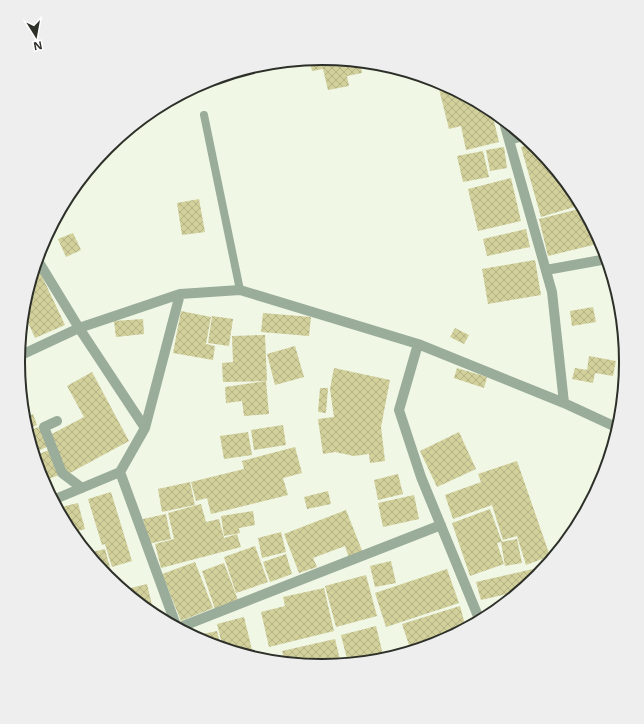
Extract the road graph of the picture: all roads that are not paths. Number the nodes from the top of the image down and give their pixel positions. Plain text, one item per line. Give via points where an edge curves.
1 (204, 115) dead end
2 (506, 128) edge
3 (517, 138) edge
4 (509, 140) junction
5 (600, 260) edge
6 (42, 265) edge
7 (546, 270) junction
8 (240, 290) junction
9 (180, 294) junction
10 (80, 328) junction
11 (418, 344) junction
12 (25, 353) edge
13 (564, 403) junction
14 (57, 422) dead end
15 (612, 425) edge
16 (146, 428) junction
17 (120, 472) junction
18 (82, 488) junction
19 (59, 498) edge
20 (441, 525) junction
21 (477, 615) edge
22 (175, 620) edge
23 (185, 625) edge

1 - 8 lane
2 - 4 street
3 - 4 street
4 - 7 street
5 - 7 street
6 - 10 street
7 - 13 street via 552,292
8 - 9 street
8 - 11 street
9 - 10 street
9 - 16 street
10 - 12 street
10 - 16 street
11 - 13 street
11 - 20 street via 400,410 421,477
13 - 15 street
14 - 18 street via 44,427 62,473
16 - 17 street
17 - 18 street
17 - 22 street
18 - 19 street
20 - 21 street
20 - 23 street

